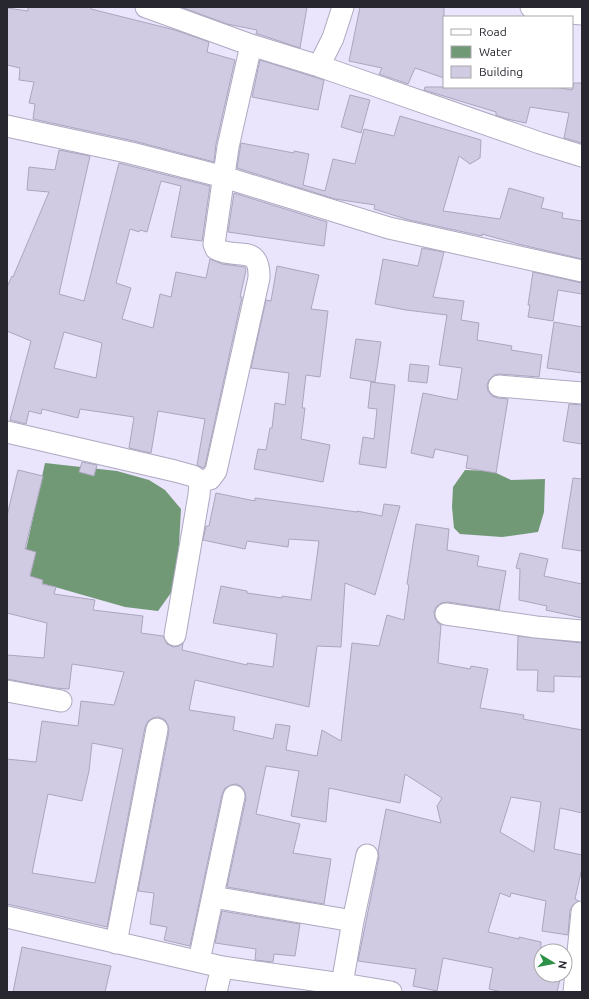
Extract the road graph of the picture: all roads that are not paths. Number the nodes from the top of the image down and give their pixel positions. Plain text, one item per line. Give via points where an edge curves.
1 (146, 7) edge
2 (344, 7) edge
3 (531, 7) edge
4 (582, 14) edge
5 (252, 45) junction
6 (319, 66) junction
7 (7, 126) edge
8 (582, 156) edge
9 (224, 177) junction
10 (582, 271) edge
11 (499, 386) dead end
12 (582, 393) edge
13 (7, 432) edge
14 (200, 481) junction
15 (446, 614) dead end
16 (582, 632) edge
17 (175, 635) dead end
18 (7, 691) edge
19 (61, 701) dead end
20 (157, 729) dead end
21 (234, 796) dead end
22 (367, 855) dead end
23 (214, 897) junction
24 (582, 912) edge
25 (7, 917) edge
26 (353, 921) junction
27 (116, 943) junction
28 (199, 961) junction
29 (222, 967) junction
30 (577, 981) edge
31 (342, 984) junction
32 (216, 992) edge
33 (391, 992) edge

1 - 5 street
2 - 6 street
3 - 4 street
5 - 6 street
5 - 9 street via 228,147
6 - 8 street
7 - 9 street
9 - 10 street via 389,228
9 - 14 street via 214,244 216,249 220,252 249,255 257,260 260,266 216,471 210,479
11 - 12 street
13 - 14 street via 193,476
14 - 17 street
15 - 16 street
18 - 19 street
20 - 27 street
21 - 23 street
22 - 26 street
23 - 26 street
23 - 28 street
24 - 30 street
25 - 27 street
26 - 31 street
27 - 28 street
28 - 29 street
29 - 31 street
29 - 32 street
31 - 33 street

